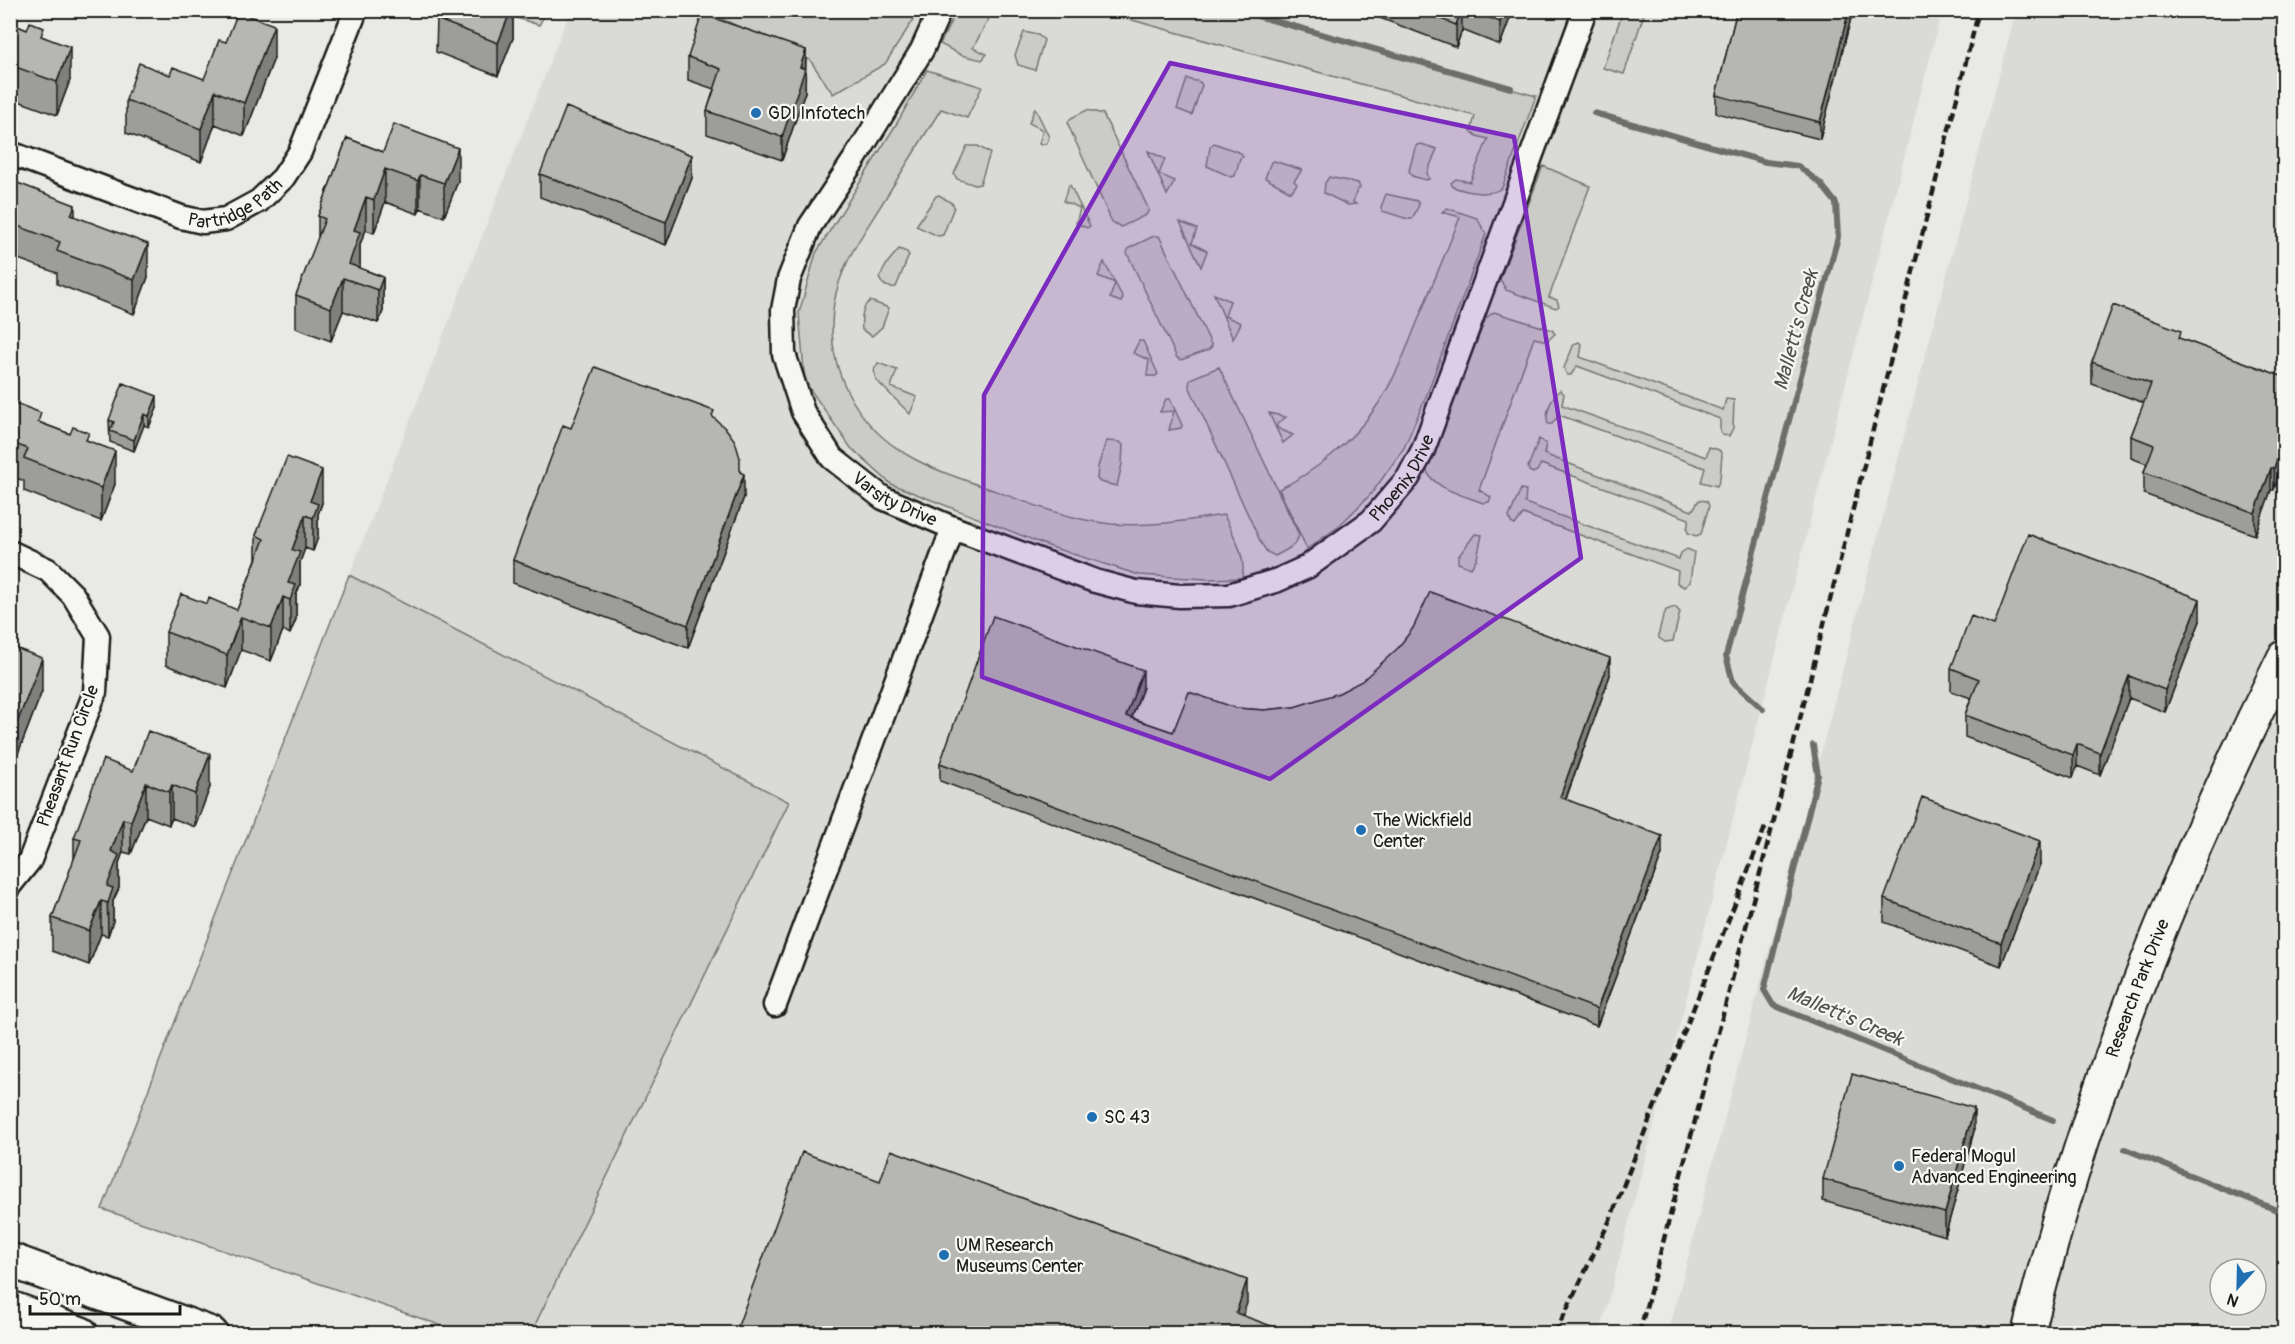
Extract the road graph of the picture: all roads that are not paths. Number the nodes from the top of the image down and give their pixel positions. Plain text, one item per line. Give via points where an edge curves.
1 (356, 10) edge
2 (940, 10) edge
3 (1585, 10) edge
4 (10, 153) edge
5 (953, 528) junction
6 (10, 552) edge
7 (2284, 657) edge
8 (10, 885) edge
9 (776, 1005) dead end
10 (10, 1260) edge
11 (10, 1308) edge
12 (81, 1334) edge
13 (211, 1334) edge
14 (2028, 1334) edge

1 - 4 street, Partridge Path via 300,152 283,178 259,201 226,219 202,222 181,217
2 - 5 street, Varsity Drive via 922,50 810,226 789,279 783,310 784,354 803,412 832,458 883,498
3 - 5 street, Phoenix Drive via 1423,450 1408,478 1371,520 1307,567 1278,580 1229,595 1190,596 1136,592 1095,581
5 - 9 street, Varsity Drive
6 - 8 street, Pheasant Run Circle via 48,570 73,595 98,636 94,692 30,860
7 - 14 street, Research Park Drive via 2191,856 2141,981 2090,1120
10 - 13 highway
11 - 12 highway

